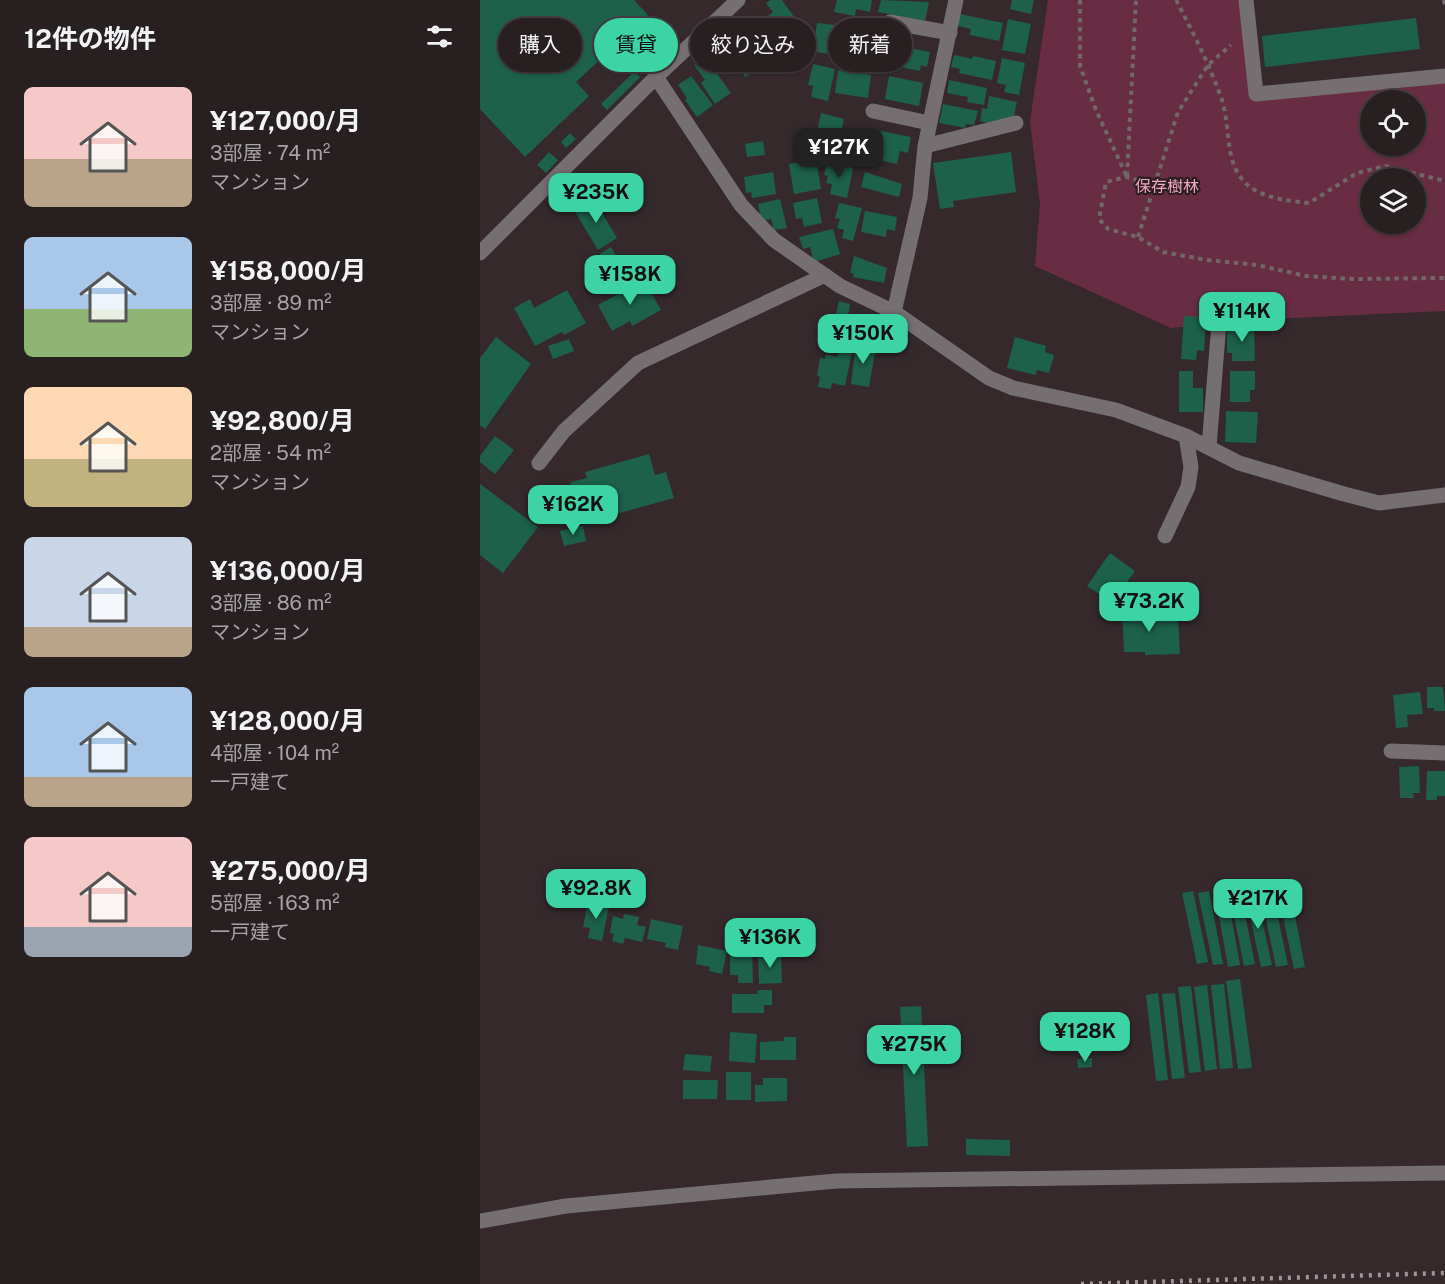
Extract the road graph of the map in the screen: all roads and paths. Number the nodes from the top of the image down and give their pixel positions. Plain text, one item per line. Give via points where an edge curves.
1 (738, 0) edge
2 (956, 0) edge
3 (1080, 0) edge
4 (1136, 0) edge
5 (1176, 0) edge
6 (1246, 0) edge
7 (1444, 0) edge
8 (1445, 6) edge
9 (912, 26) edge
10 (1249, 29) junction
11 (950, 33) junction
12 (1208, 65) junction
13 (1445, 76) edge
14 (656, 77) junction
15 (873, 111) dead end
16 (929, 123) junction
17 (1016, 123) dead end
18 (925, 146) junction
19 (1126, 177) junction
20 (1445, 181) edge
21 (1155, 186) junction
22 (1138, 237) junction
23 (480, 253) edge
24 (825, 275) junction
25 (1445, 278) edge
26 (894, 312) junction
27 (1219, 323) dead end
28 (1186, 436) junction
29 (1209, 447) junction
30 (539, 463) dead end
31 (1445, 495) edge
32 (1165, 536) dead end
33 (1391, 751) dead end
34 (1445, 753) edge
35 (1445, 1173) edge
36 (480, 1221) edge

1 - 14 street
2 - 11 street
3 - 19 path via 1080,66
4 - 19 path
5 - 12 path
6 - 10 street
7 - 8 path
9 - 11 street
10 - 12 path
10 - 13 street via 1256,94
11 - 16 street
12 - 20 path via 1223,103 1234,166 1240,179 1253,191 1309,203 1357,173 1385,166
12 - 21 path via 1178,112
14 - 23 street
14 - 24 street via 741,205 774,240
15 - 16 street
16 - 18 street
17 - 18 street
18 - 26 street via 920,198
19 - 21 path
19 - 22 path via 1106,182 1100,219 1108,229
21 - 22 path
22 - 25 path via 1163,252 1306,276
24 - 26 street
24 - 30 street via 638,363 564,431
26 - 28 street via 1013,388 1116,410
27 - 29 street
28 - 29 street
28 - 32 street via 1191,468 1188,487
29 - 31 street via 1239,463 1379,503
33 - 34 street
35 - 36 street via 836,1181 566,1206

